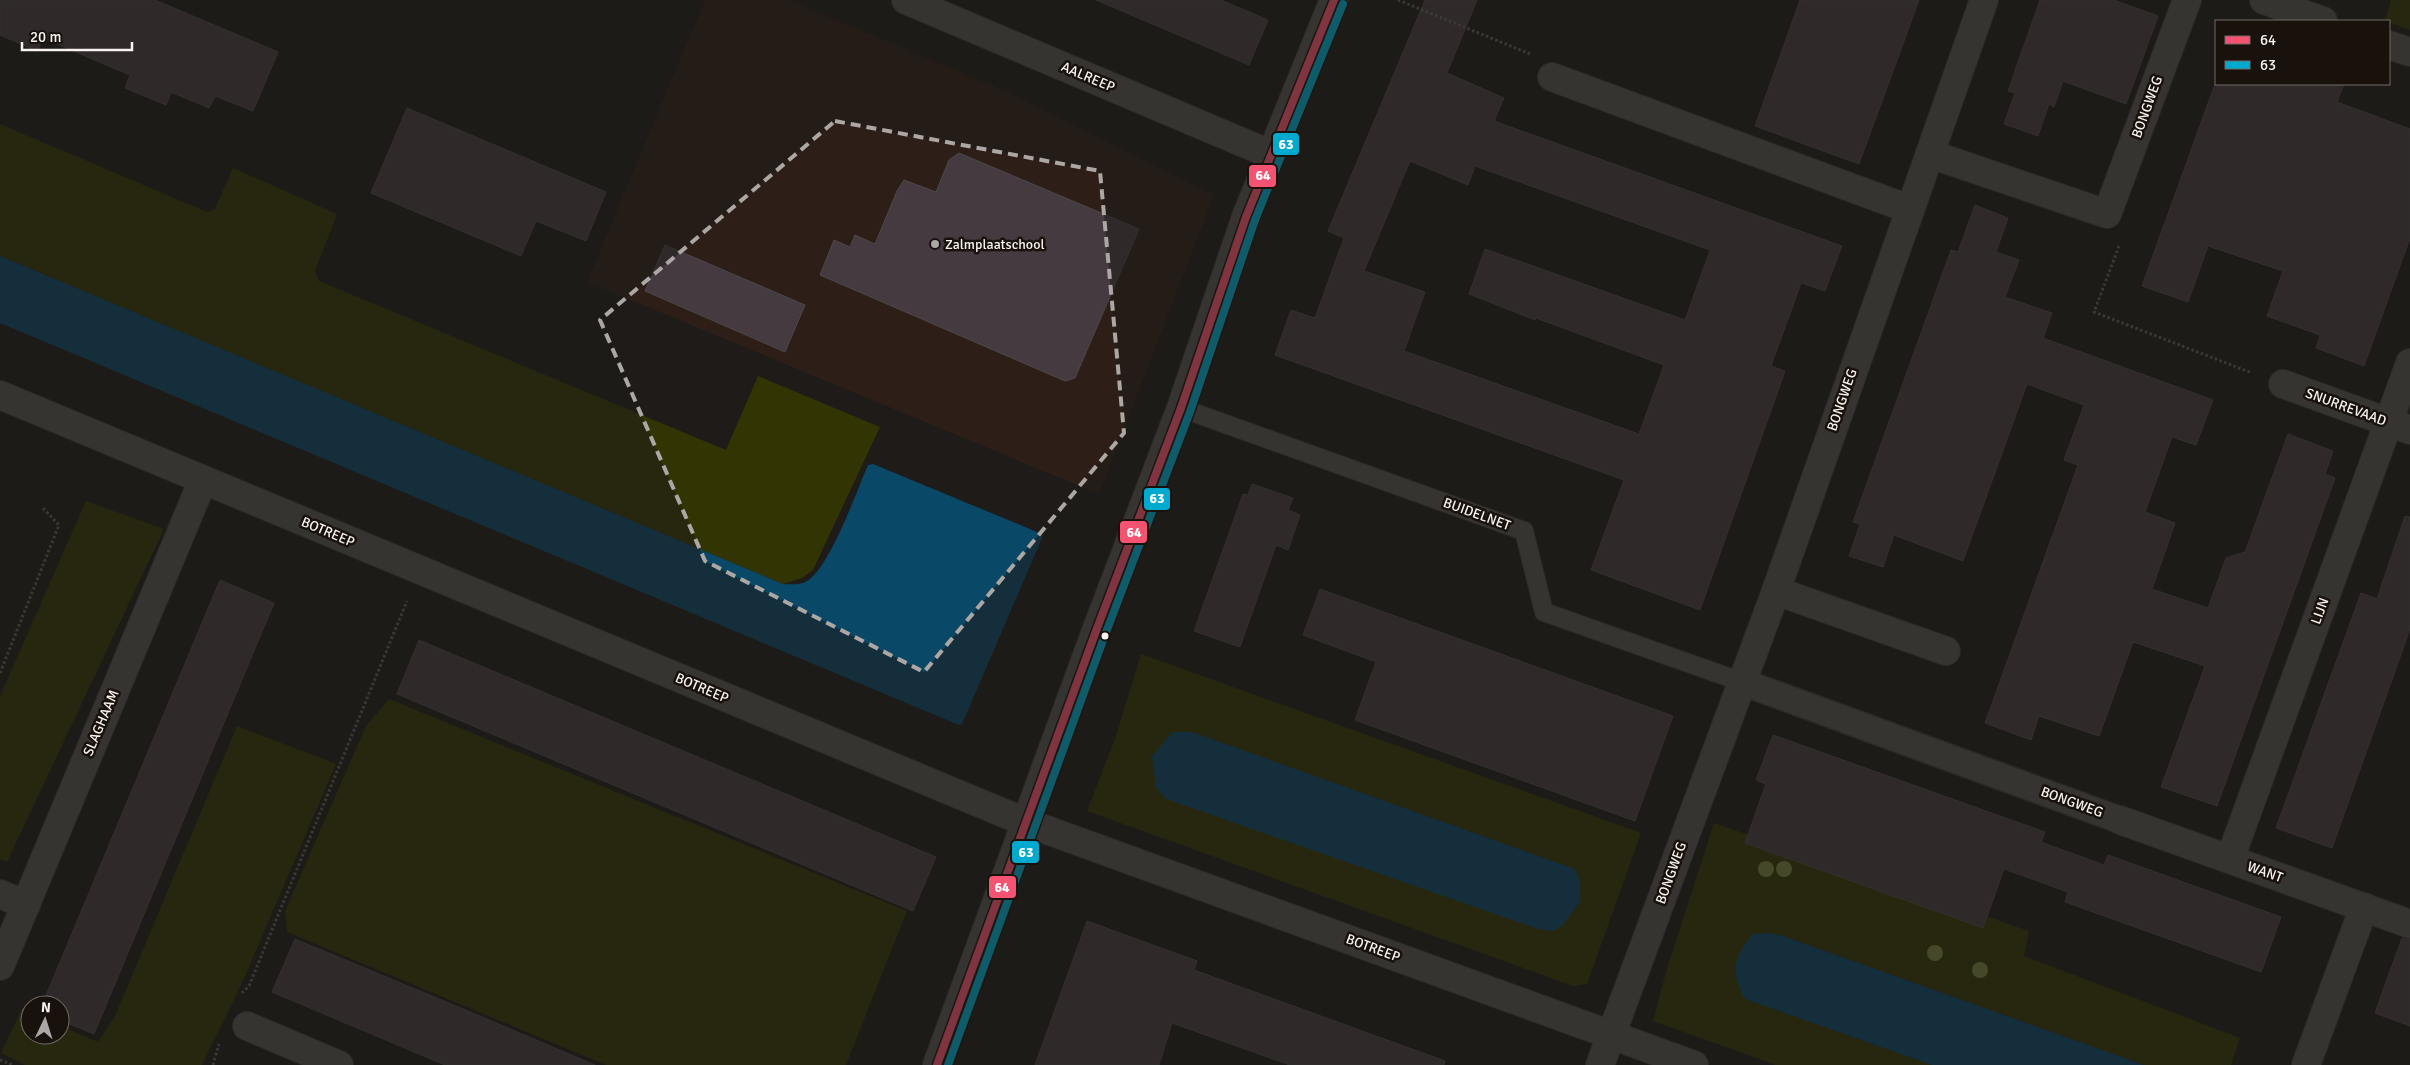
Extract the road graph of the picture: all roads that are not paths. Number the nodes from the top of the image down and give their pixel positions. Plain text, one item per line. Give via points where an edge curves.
1 (906, 0) edge
2 (1334, 0) edge
3 (1984, 0) edge
4 (2187, 0) edge
5 (2264, 0) edge
6 (945, 7) edge
7 (2320, 20) edge
8 (2390, 45) edge
9 (2410, 52) edge
10 (1552, 77) road end
11 (1270, 154) junction
12 (1930, 154) junction
13 (1909, 209) junction
14 (2410, 363) edge
15 (2283, 384) road end
16 (0, 395) edge
17 (1181, 408) junction
18 (2399, 426) edge
19 (203, 480) junction
20 (1776, 591) junction
21 (1946, 652) dead end
22 (1742, 682) junction
23 (2120, 820) joint
24 (1026, 822) junction
25 (2230, 860) junction
26 (0, 894) edge
27 (26, 904) junction
28 (2364, 908) junction
29 (2410, 924) edge
30 (0, 966) edge
31 (248, 1026) dead end
32 (1611, 1034) junction
33 (339, 1065) edge
34 (937, 1065) edge
35 (1600, 1065) edge
36 (1694, 1065) edge
37 (2306, 1065) edge

1 - 6 street, AALREEP
2 - 11 street
3 - 12 street, BONGWEG
4 - 12 street, BONGWEG via 2107,214
5 - 7 street
6 - 11 street, AALREEP
8 - 9 street
10 - 13 street
11 - 17 street
12 - 13 street, BONGWEG
13 - 20 street, BONGWEG
14 - 18 street, LIJN
15 - 18 street, SNURREVAAD
16 - 19 street, BOTREEP
17 - 22 lane, BUIDELNET via 1524,531 1544,612
17 - 24 street
18 - 25 street, LIJN
19 - 24 street, BOTREEP
19 - 27 street, SLAGHAAM
20 - 21 street
20 - 22 street, BONGWEG
22 - 23 street, BONGWEG
22 - 32 street, BONGWEG
23 - 25 street, WANT
24 - 32 street, BOTREEP
24 - 34 street
25 - 28 street, WANT
26 - 27 street
27 - 30 street, SLAGHAAM
28 - 29 street, WANT
28 - 37 street
31 - 33 street
32 - 35 street, BONGWEG
32 - 36 street, BOTREEP

